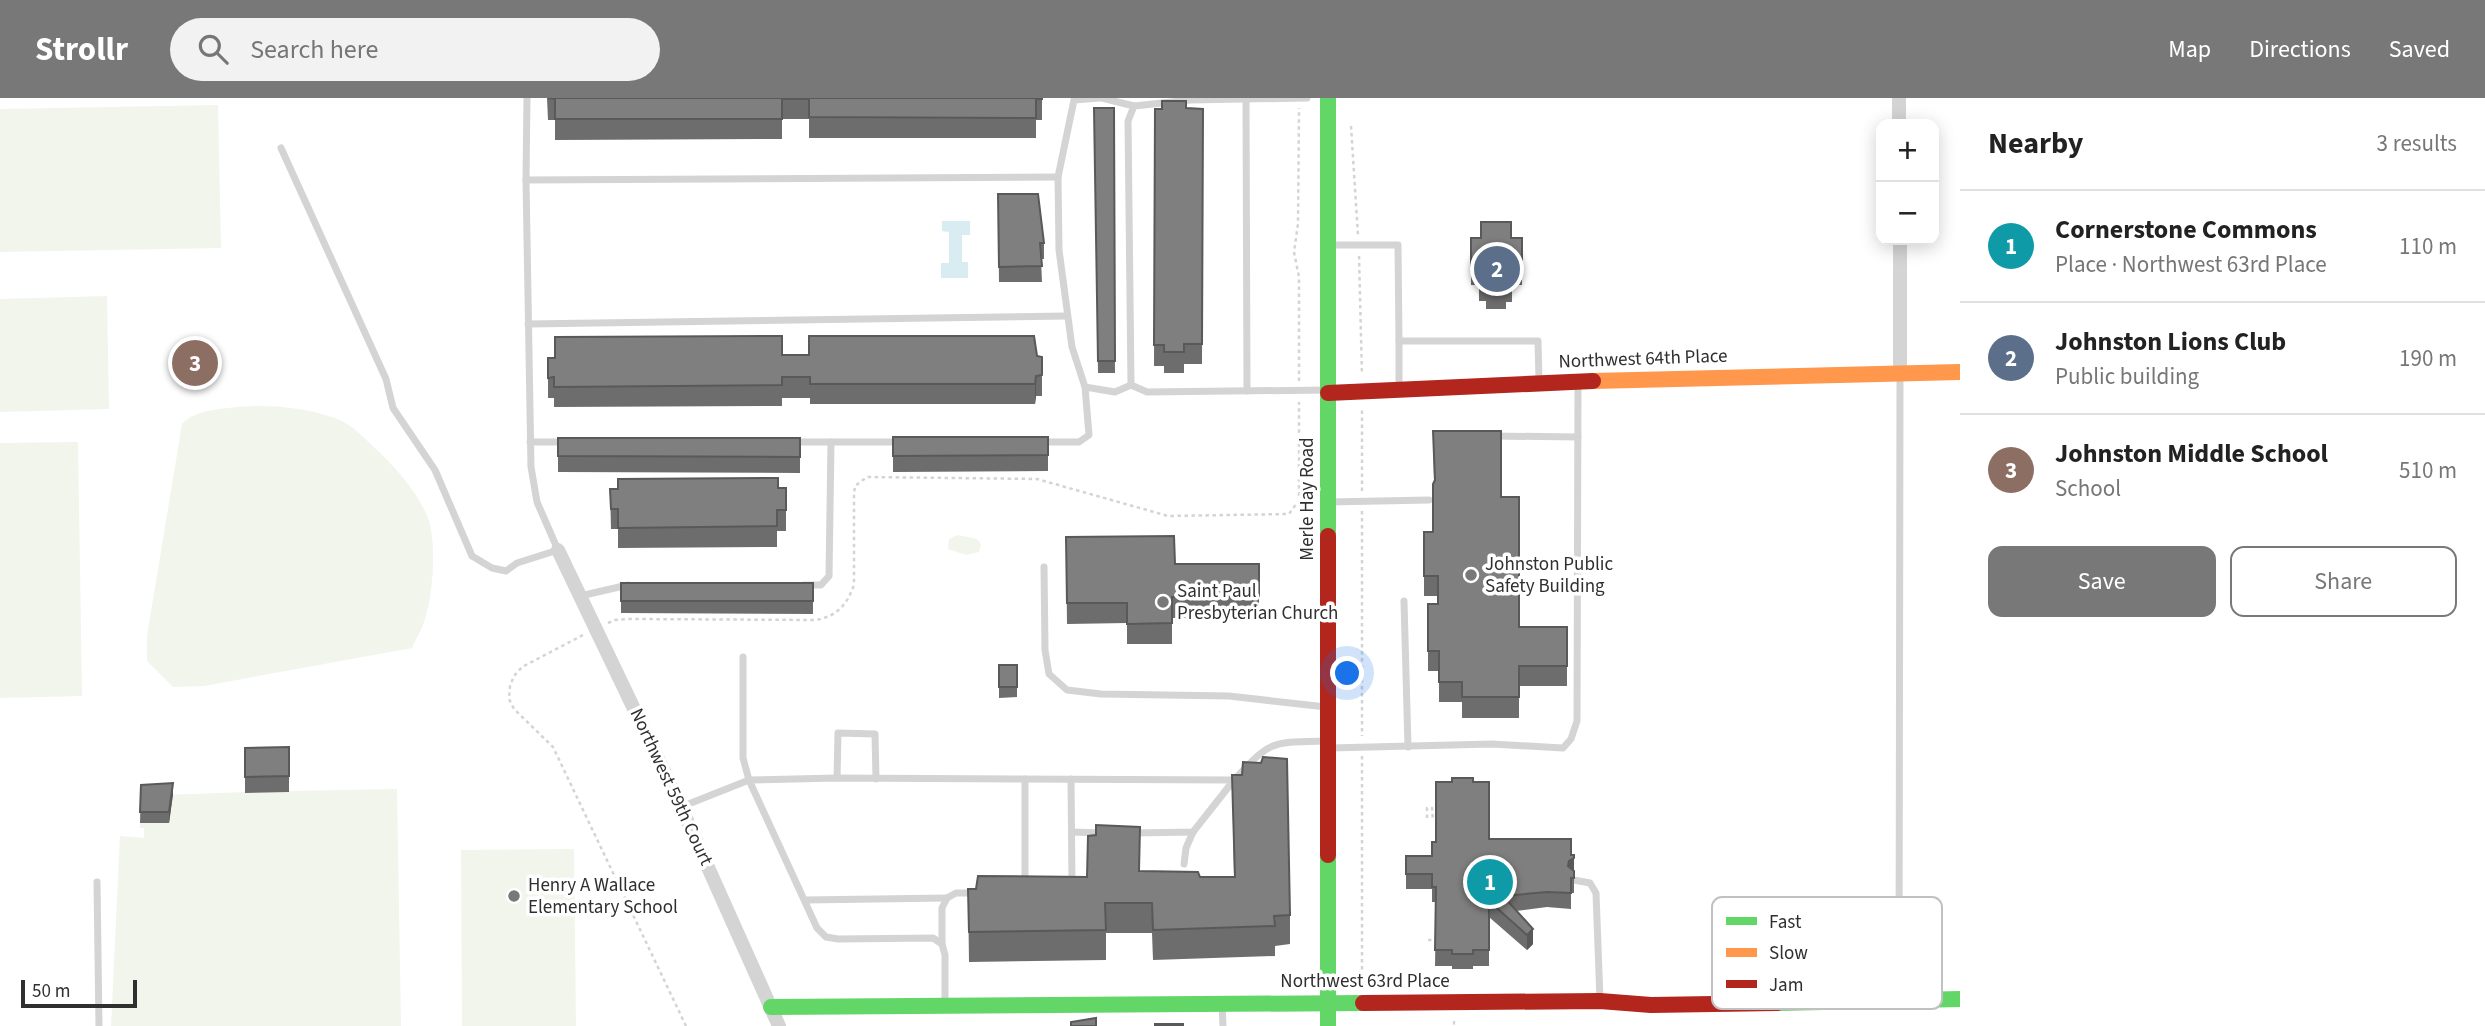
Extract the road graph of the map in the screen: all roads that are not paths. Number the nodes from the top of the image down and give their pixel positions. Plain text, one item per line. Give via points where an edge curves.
1 (527, 98) edge
2 (1101, 98) edge
3 (1299, 98) edge
4 (1307, 98) edge
5 (1328, 98) edge
6 (1899, 98) edge
7 (1074, 99) edge
8 (1246, 99) edge
9 (1134, 106) junction
10 (1899, 119) edge
11 (281, 148) dead end
12 (1058, 177) junction
13 (526, 180) junction
14 (1328, 245) junction
15 (1900, 245) edge
16 (1067, 316) junction
17 (528, 324) junction
18 (1399, 341) junction
19 (1960, 372) edge
20 (1900, 373) junction
21 (1578, 381) junction
22 (1539, 383) junction
23 (1131, 385) junction
24 (1085, 387) junction
25 (1399, 390) junction
26 (1247, 391) junction
27 (1328, 391) junction
28 (1486, 436) edge
29 (1578, 437) junction
30 (530, 442) junction
31 (571, 442) edge
32 (790, 442) edge
33 (831, 442) junction
34 (914, 442) edge
35 (1024, 442) edge
36 (1429, 500) dead end
37 (1328, 502) junction
38 (558, 551) junction
39 (1044, 567) dead end
40 (634, 585) edge
41 (794, 585) edge
42 (580, 596) junction
43 (1404, 601) dead end
44 (743, 657) dead end
45 (1328, 707) junction
46 (1328, 745) junction
47 (1408, 747) junction
48 (838, 778) junction
49 (876, 779) junction
50 (1025, 779) junction
51 (1072, 779) junction
52 (749, 780) junction
53 (1234, 780) junction
54 (681, 807) junction
55 (1072, 832) junction
56 (1193, 832) junction
57 (1112, 833) edge
58 (1125, 833) edge
59 (1184, 864) dead end
60 (1574, 880) edge
61 (97, 882) dead end
62 (984, 893) edge
63 (1026, 893) edge
64 (1063, 894) edge
65 (1899, 897) edge
66 (947, 898) junction
67 (805, 900) junction
68 (942, 944) junction
69 (1942, 999) edge
70 (1960, 999) edge
71 (1600, 1001) junction
72 (1222, 1003) junction
73 (1328, 1003) junction
74 (1712, 1004) edge
75 (945, 1005) junction
76 (771, 1007) junction
77 (99, 1026) edge
78 (779, 1026) edge
79 (1223, 1026) edge
80 (1328, 1026) edge

1 - 13 lane
2 - 7 lane
2 - 9 lane
3 - 4 lane
3 - 8 lane
5 - 14 street, Merle Hay Road
6 - 10 street
7 - 12 lane
8 - 9 lane
8 - 26 lane
9 - 23 lane via 1128,121
11 - 38 lane via 386,379 393,408 435,470 472,556 505,572 517,563
12 - 13 lane
12 - 16 lane via 1059,250
13 - 17 lane
14 - 18 lane via 1398,245
14 - 27 street, Merle Hay Road
15 - 20 street
16 - 17 lane
16 - 24 lane
17 - 30 lane
18 - 22 lane via 1538,341
18 - 25 lane
19 - 20 street, Northwest 64th Place
20 - 21 street, Northwest 64th Place
20 - 65 lane
21 - 22 street, Northwest 64th Place
21 - 29 lane
22 - 25 street, Northwest 64th Place
23 - 24 lane via 1115,392
23 - 26 lane via 1147,392
24 - 35 lane via 1089,435 1079,442
25 - 27 street, Northwest 64th Place
26 - 27 lane
27 - 37 street, Merle Hay Road
28 - 29 lane
29 - 47 lane via 1577,721 1571,739 1563,748 1492,744
30 - 31 lane
30 - 38 lane via 537,502
32 - 33 lane
33 - 34 lane
33 - 41 lane via 829,576 821,585
36 - 37 lane
37 - 45 street, Merle Hay Road
38 - 42 street, Northwest 59th Court
39 - 45 lane via 1049,674 1067,690 1229,696
40 - 42 lane
42 - 54 street, Northwest 59th Court
43 - 47 lane
44 - 52 lane via 743,758
45 - 46 street, Merle Hay Road
46 - 47 lane
46 - 53 lane via 1273,745
46 - 73 street, Merle Hay Road
48 - 49 lane
48 - 49 lane via 838,733 863,733 875,734
48 - 52 lane
49 - 50 lane
50 - 51 lane
50 - 63 lane
51 - 53 lane
51 - 55 lane
52 - 54 lane
52 - 67 lane
53 - 56 lane
54 - 76 street, Northwest 59th Court
55 - 57 lane
55 - 64 lane via 1073,876 1071,888
56 - 58 lane
56 - 59 lane
60 - 71 lane via 1590,883 1597,893
61 - 77 lane
62 - 66 lane via 956,893
66 - 67 lane
66 - 68 lane via 942,908
67 - 68 lane via 826,937 933,938
68 - 75 lane
69 - 70 street, Northwest 63rd Place
71 - 73 street, Northwest 63rd Place
71 - 74 street, Northwest 63rd Place
72 - 73 street, Northwest 63rd Place
72 - 75 street, Northwest 63rd Place
72 - 79 lane
73 - 80 street, Merle Hay Road
75 - 76 street, Northwest 63rd Place
76 - 78 street, Northwest 59th Court

